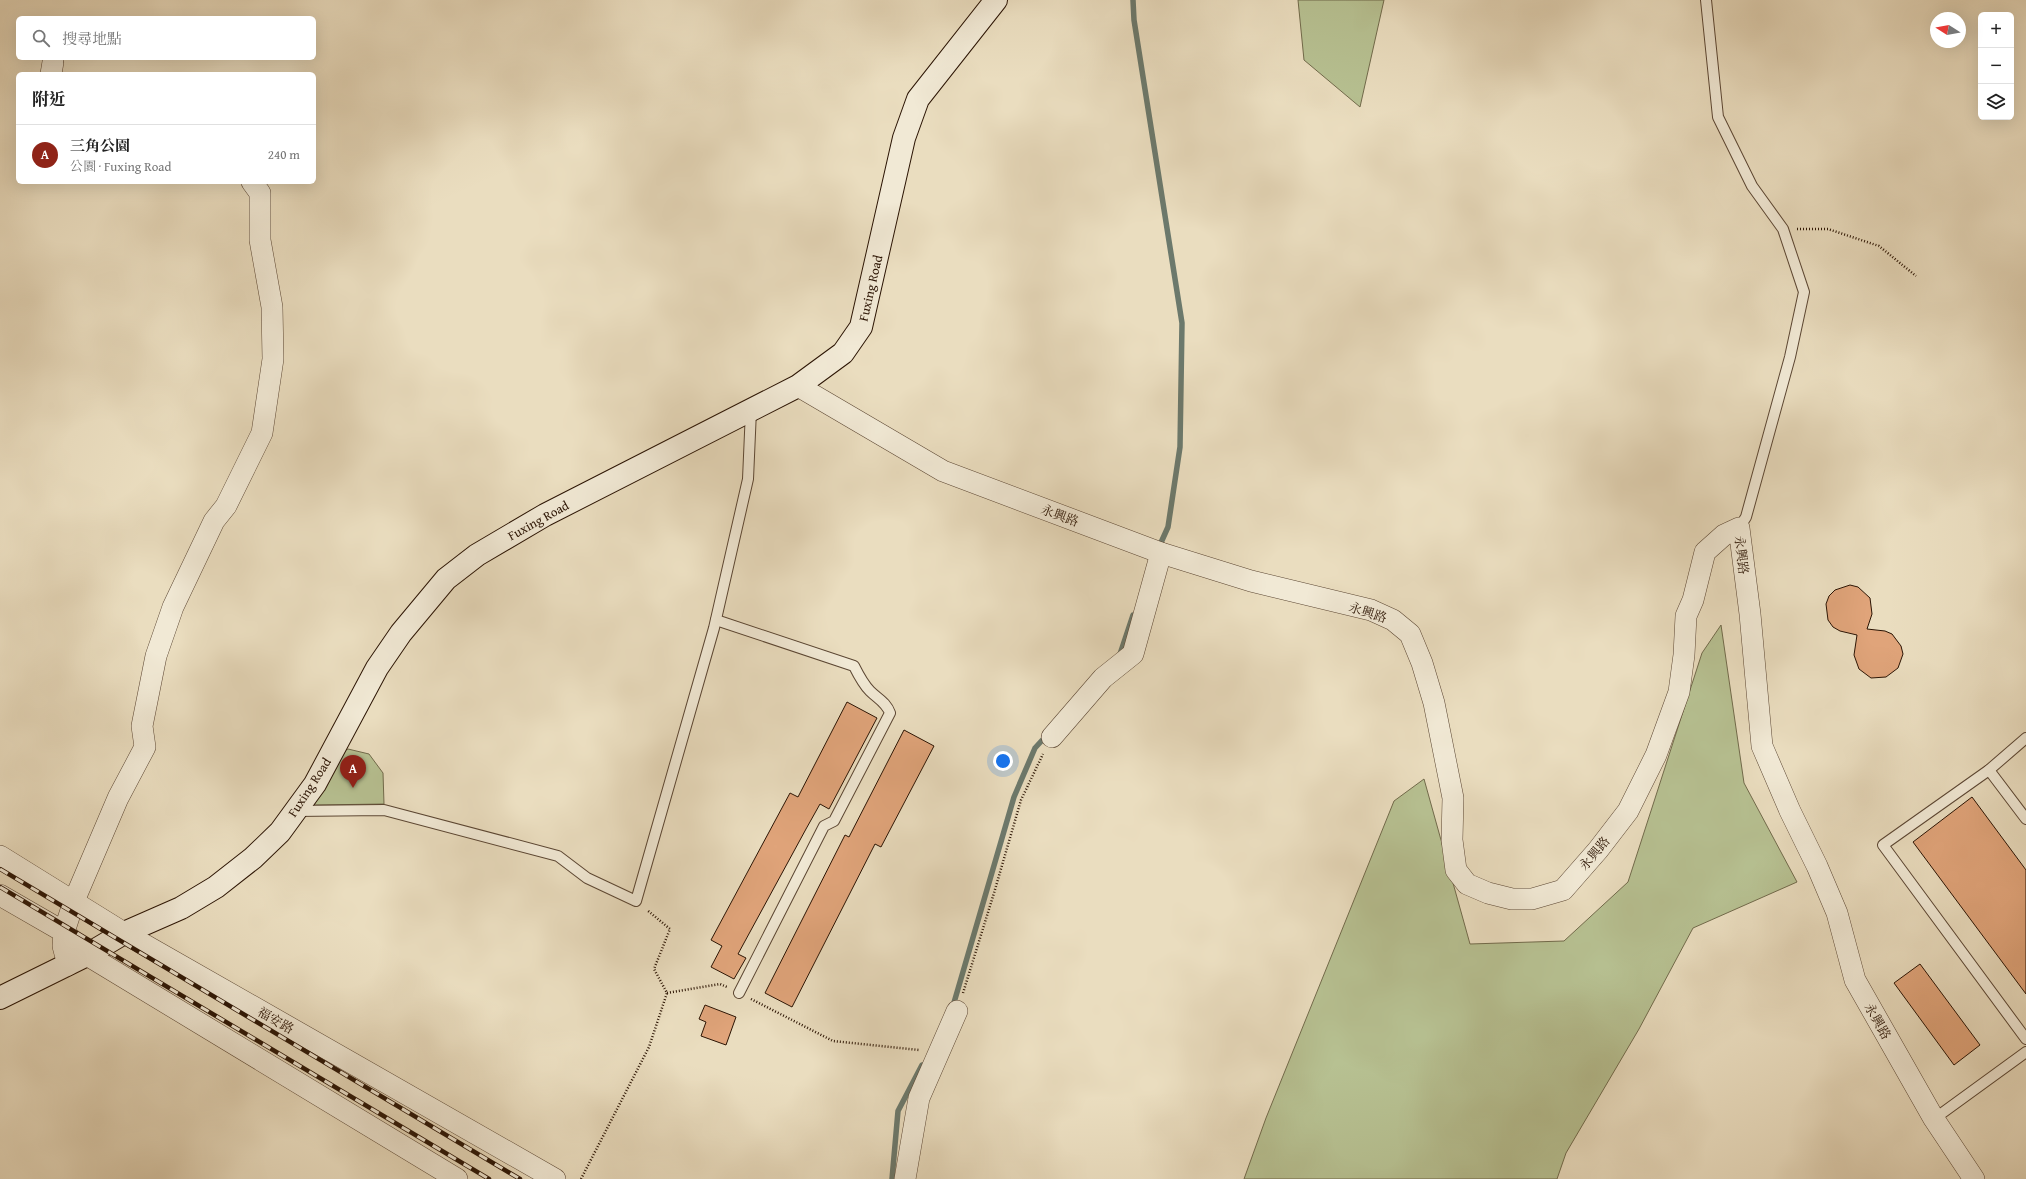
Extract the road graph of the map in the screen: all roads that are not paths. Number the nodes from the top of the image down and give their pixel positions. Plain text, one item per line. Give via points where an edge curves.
1 (996, 0) edge
2 (1706, 0) edge
3 (253, 184) edge
4 (798, 386) junction
5 (751, 410) junction
6 (1739, 528) junction
7 (1161, 553) junction
8 (716, 620) junction
9 (1052, 737) road end
10 (2026, 738) edge
11 (1989, 770) junction
12 (295, 811) junction
13 (2026, 819) edge
14 (0, 856) edge
15 (0, 895) edge
16 (74, 901) junction
17 (64, 932) junction
18 (124, 933) junction
19 (78, 960) junction
20 (739, 993) road end
21 (0, 998) edge
22 (957, 1011) road end
23 (2026, 1039) edge
24 (2026, 1052) edge
25 (1934, 1119) junction
26 (457, 1179) edge
27 (555, 1179) edge
28 (905, 1179) edge
29 (1974, 1179) edge

1 - 4 street, Fuxing Road via 918,99 904,138 861,327 843,353
2 - 6 lane via 1718,117 1752,186 1783,228 1804,292 1790,357 1746,517
3 - 16 street via 260,193 260,240 272,306 273,359 262,433 226,506 214,522 174,607 156,656 142,726 145,747 118,798
4 - 5 street, Fuxing Road
4 - 7 street, 永興路 via 944,472
5 - 8 lane via 748,479
5 - 12 street, Fuxing Road via 546,515 477,555 446,579 401,633 377,668 315,784
6 - 7 street, 永興路 via 1724,535 1705,552 1695,594 1686,616 1679,692 1656,755 1628,811 1563,890 1532,899 1512,899 1488,893 1467,884 1456,870 1452,840 1452,798 1444,747 1422,663 1410,634 1393,620 1371,610 1251,581
6 - 25 street, 永興路 via 1762,746 1837,913 1855,980
7 - 9 street via 1133,654 1103,678
8 - 12 lane via 636,901 587,878 558,856 384,810
8 - 20 lane via 854,666 862,681 882,700 890,713 834,821 824,826
10 - 11 lane
11 - 13 lane
11 - 23 lane via 1883,845
12 - 18 street, Fuxing Road via 280,832 253,858 216,887 181,908
14 - 16 street, 福安路
15 - 17 street
16 - 17 street
16 - 18 street, 福安路
17 - 19 street via 63,946
18 - 19 street, Fuxing Road
18 - 27 street, 福安路
19 - 21 street, Fuxing Road
19 - 26 street
22 - 28 street via 919,1098
24 - 25 lane
25 - 29 street, 永興路

